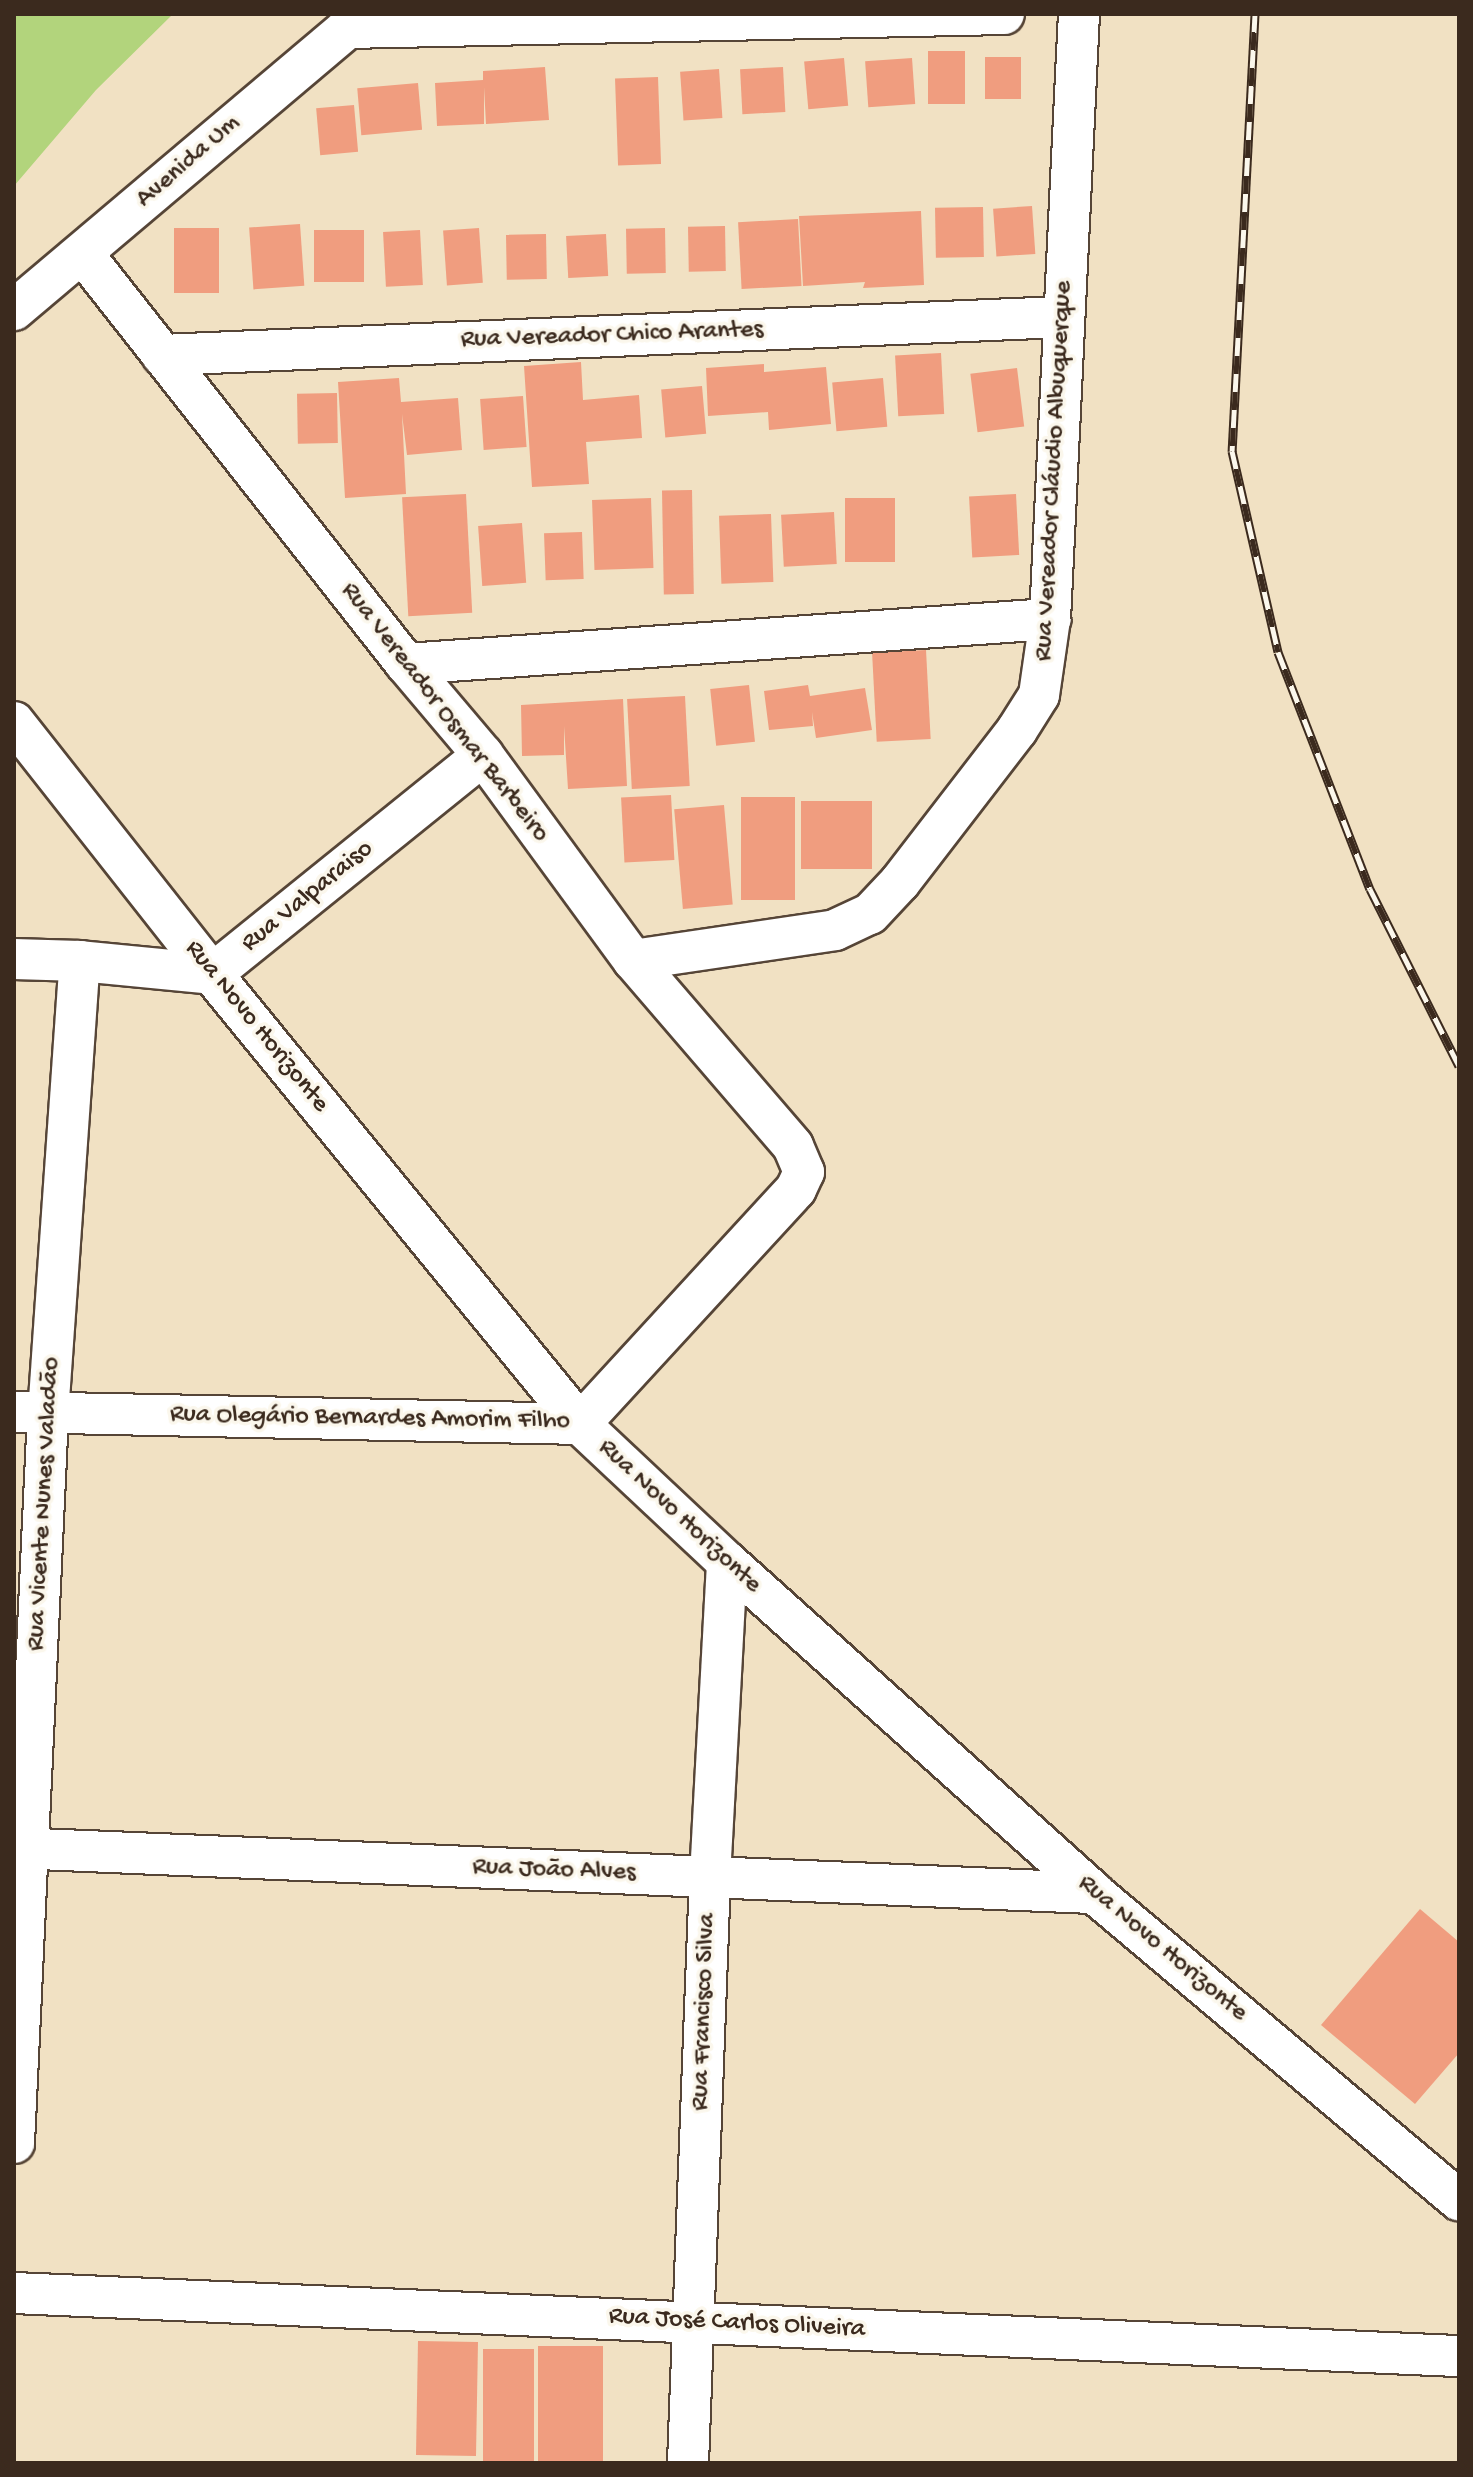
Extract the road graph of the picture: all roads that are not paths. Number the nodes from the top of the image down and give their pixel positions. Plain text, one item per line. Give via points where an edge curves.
1 (1004, 14) edge
2 (1079, 14) edge
3 (355, 21) edge
4 (83, 254) junction
5 (14, 310) edge
6 (1063, 317) junction
7 (162, 355) junction
8 (1050, 619) junction
9 (406, 664) junction
10 (14, 722) edge
11 (483, 755) junction
12 (14, 959) edge
13 (633, 960) junction
14 (80, 961) junction
15 (212, 974) junction
16 (804, 1172) joint
17 (31, 1413) edge
18 (580, 1424) junction
19 (727, 1562) junction
20 (21, 1848) edge
21 (710, 1877) junction
22 (1094, 1893) junction
23 (14, 2143) edge
24 (1459, 2200) edge
25 (14, 2293) edge
26 (693, 2322) junction
27 (1459, 2356) edge
28 (688, 2463) edge

1 - 3 street
2 - 6 street, Rua Vereador Cláudio Albuquerque
3 - 4 street, Avenida Um
4 - 5 street, Avenida Um
4 - 7 street, Rua Vereador Osmar Barbeiro
6 - 7 street, Rua Vereador Chico Arantes
6 - 8 street, Rua Vereador Cláudio Albuquerque
7 - 9 street, Rua Vereador Osmar Barbeiro
8 - 9 street
8 - 13 street, Rua Vereador Cláudio Albuquerque via 1042,684 1024,719 870,914 835,930
9 - 11 street, Rua Vereador Osmar Barbeiro
10 - 15 street, Rua Novo Horizonte
11 - 13 street, Rua Vereador Osmar Barbeiro
11 - 15 street, Rua Valparaiso
12 - 14 street
13 - 16 street, Rua Vereador Osmar Barbeiro via 793,1146
14 - 15 street
14 - 17 street, Rua Vicente Nunes Valadão
15 - 18 street, Rua Novo Horizonte
16 - 18 street, Rua Olegário Bernardes Amorim Filho via 796,1189
17 - 18 street, Rua Olegário Bernardes Amorim Filho
17 - 20 street, Rua Vicente Nunes Valadão
18 - 19 street, Rua Novo Horizonte
19 - 21 street, Rua Francisco Silva
19 - 22 street, Rua Novo Horizonte
20 - 21 street, Rua João Alves
20 - 23 street, Rua Vicente Nunes Valadão
21 - 22 street, Rua João Alves
21 - 26 street, Rua Francisco Silva
22 - 24 street, Rua Novo Horizonte
25 - 26 street, Rua José Carlos Oliveira
26 - 27 street, Rua José Carlos Oliveira
26 - 28 street, Rua Francisco Silva

